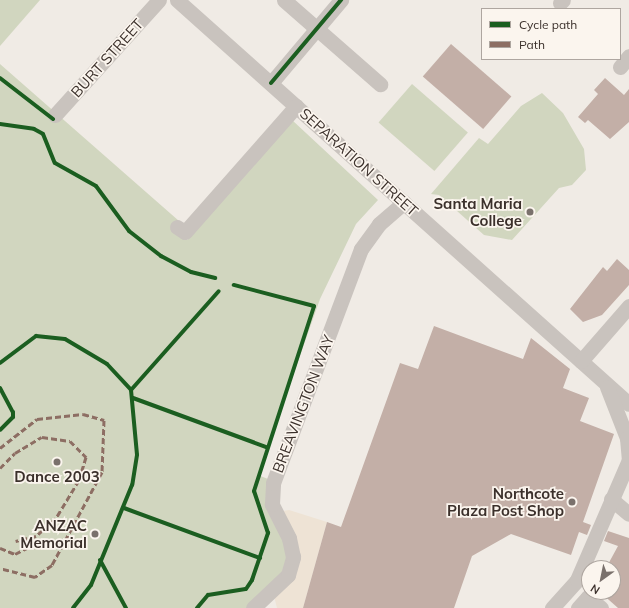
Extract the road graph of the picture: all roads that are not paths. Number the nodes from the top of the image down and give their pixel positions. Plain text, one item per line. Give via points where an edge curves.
1 (159, 0) edge
2 (177, 0) edge
3 (284, 0) edge
4 (341, 0) edge
5 (316, 28) junction
6 (271, 83) junction
7 (380, 84) dead end
8 (296, 106) junction
9 (55, 115) dead end
10 (404, 202) junction
11 (183, 232) dead end
12 (629, 306) edge
13 (581, 361) junction
14 (605, 383) junction
15 (629, 404) edge
16 (629, 460) edge
17 (611, 499) junction
18 (629, 514) edge
19 (583, 602) edge
20 (254, 608) edge
21 (552, 608) edge
22 (601, 608) edge

1 - 9 street, BURT STREET
2 - 6 street, SEPARATION STREET
3 - 5 street
4 - 5 street
5 - 6 street
5 - 7 street
6 - 8 street, SEPARATION STREET
8 - 10 street, SEPARATION STREET
8 - 11 street
10 - 13 street, SEPARATION STREET
10 - 20 street, BREAVINGTON WAY via 379,224 361,249 273,483 272,504 289,538 293,557 288,574
12 - 13 street
13 - 14 street, SEPARATION STREET
14 - 15 street, SEPARATION STREET
14 - 16 street via 627,438
16 - 17 street
17 - 18 street
17 - 21 street via 576,580
19 - 22 street

